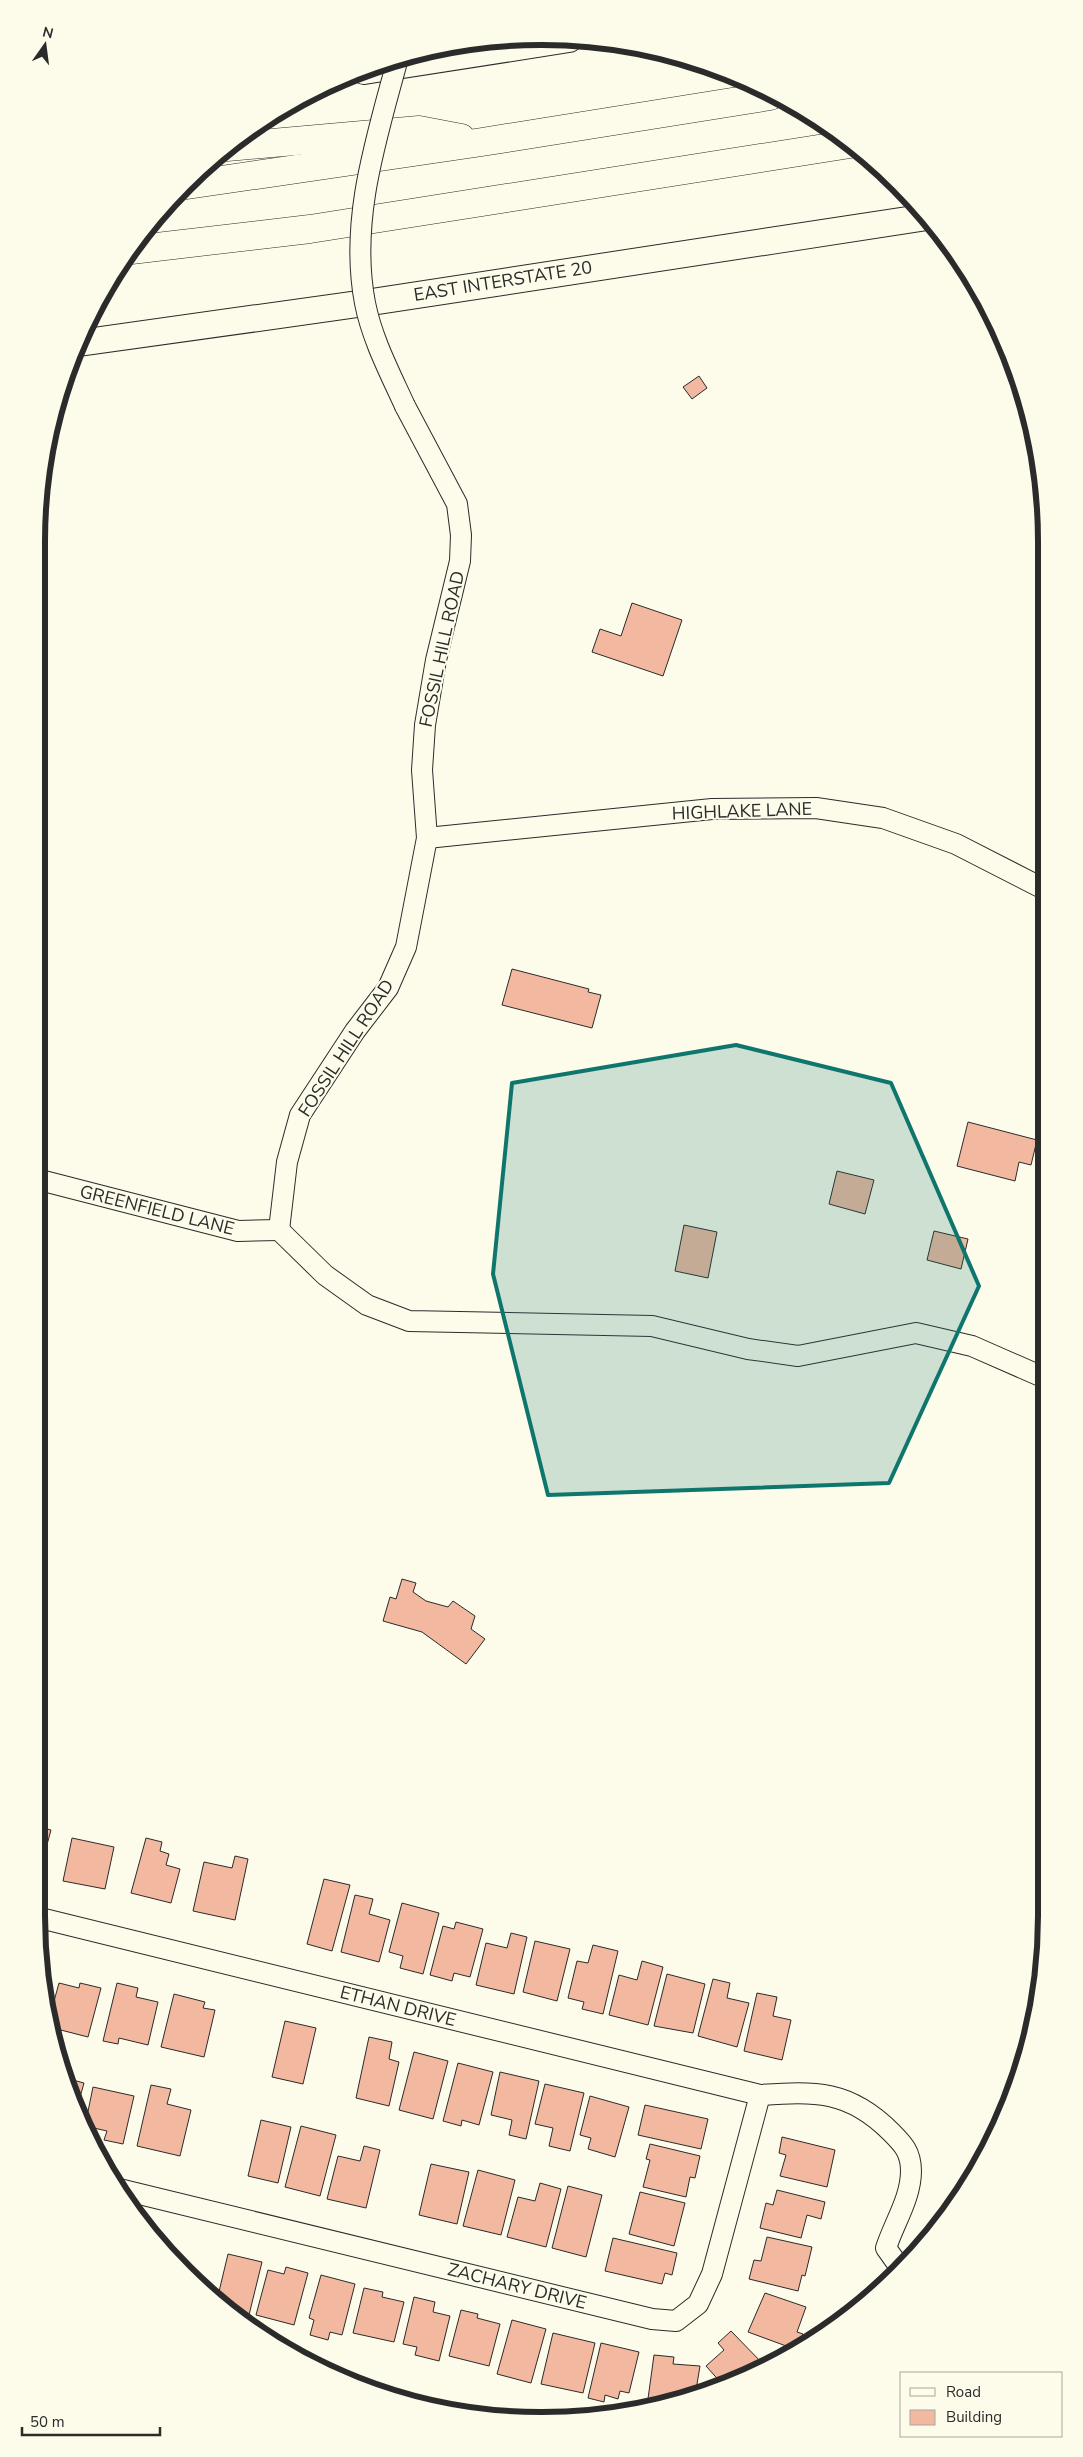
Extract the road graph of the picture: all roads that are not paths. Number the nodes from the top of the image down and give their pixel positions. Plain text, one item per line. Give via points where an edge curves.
1 (519, 46) edge
2 (438, 56) edge
3 (396, 67) edge
4 (763, 97) edge
5 (482, 142) junction
6 (242, 146) edge
7 (840, 146) edge
8 (197, 184) edge
9 (918, 218) edge
10 (141, 249) edge
11 (365, 302) junction
12 (87, 342) edge
13 (426, 838) junction
14 (1038, 886) edge
15 (45, 1181) edge
16 (279, 1230) junction
17 (1038, 1375) edge
18 (45, 1919) edge
19 (760, 2095) junction
20 (129, 2192) edge
21 (897, 2263) edge

1 - 2 main road
3 - 11 street, FOSSIL HILL ROAD, bridge via 364,198 360,236
4 - 5 highway
5 - 6 highway via 420,130
5 - 8 highway
7 - 10 highway via 310,229
9 - 11 main road, EAST INTERSTATE 20
11 - 12 main road, EAST INTERSTATE 20
11 - 13 street, FOSSIL HILL ROAD, bridge via 383,358 456,504 461,535 460,561 436,660 426,725 422,770
13 - 14 street, HIGHLAKE LANE via 712,809 816,808 883,818 929,834 956,844
13 - 16 street, FOSSIL HILL ROAD via 406,947 388,988 300,1115 287,1162
15 - 16 street, GREENFIELD LANE via 238,1231
16 - 17 street via 325,1275 366,1305 409,1321 652,1326 748,1349 798,1356 916,1333 972,1346
18 - 19 street, ETHAN DRIVE
19 - 20 street, ZACHARY DRIVE via 712,2274 698,2304 676,2321 652,2319
19 - 21 street, ETHAN DRIVE via 808,2092 846,2100 876,2117 906,2148 911,2171 904,2203 886,2248

